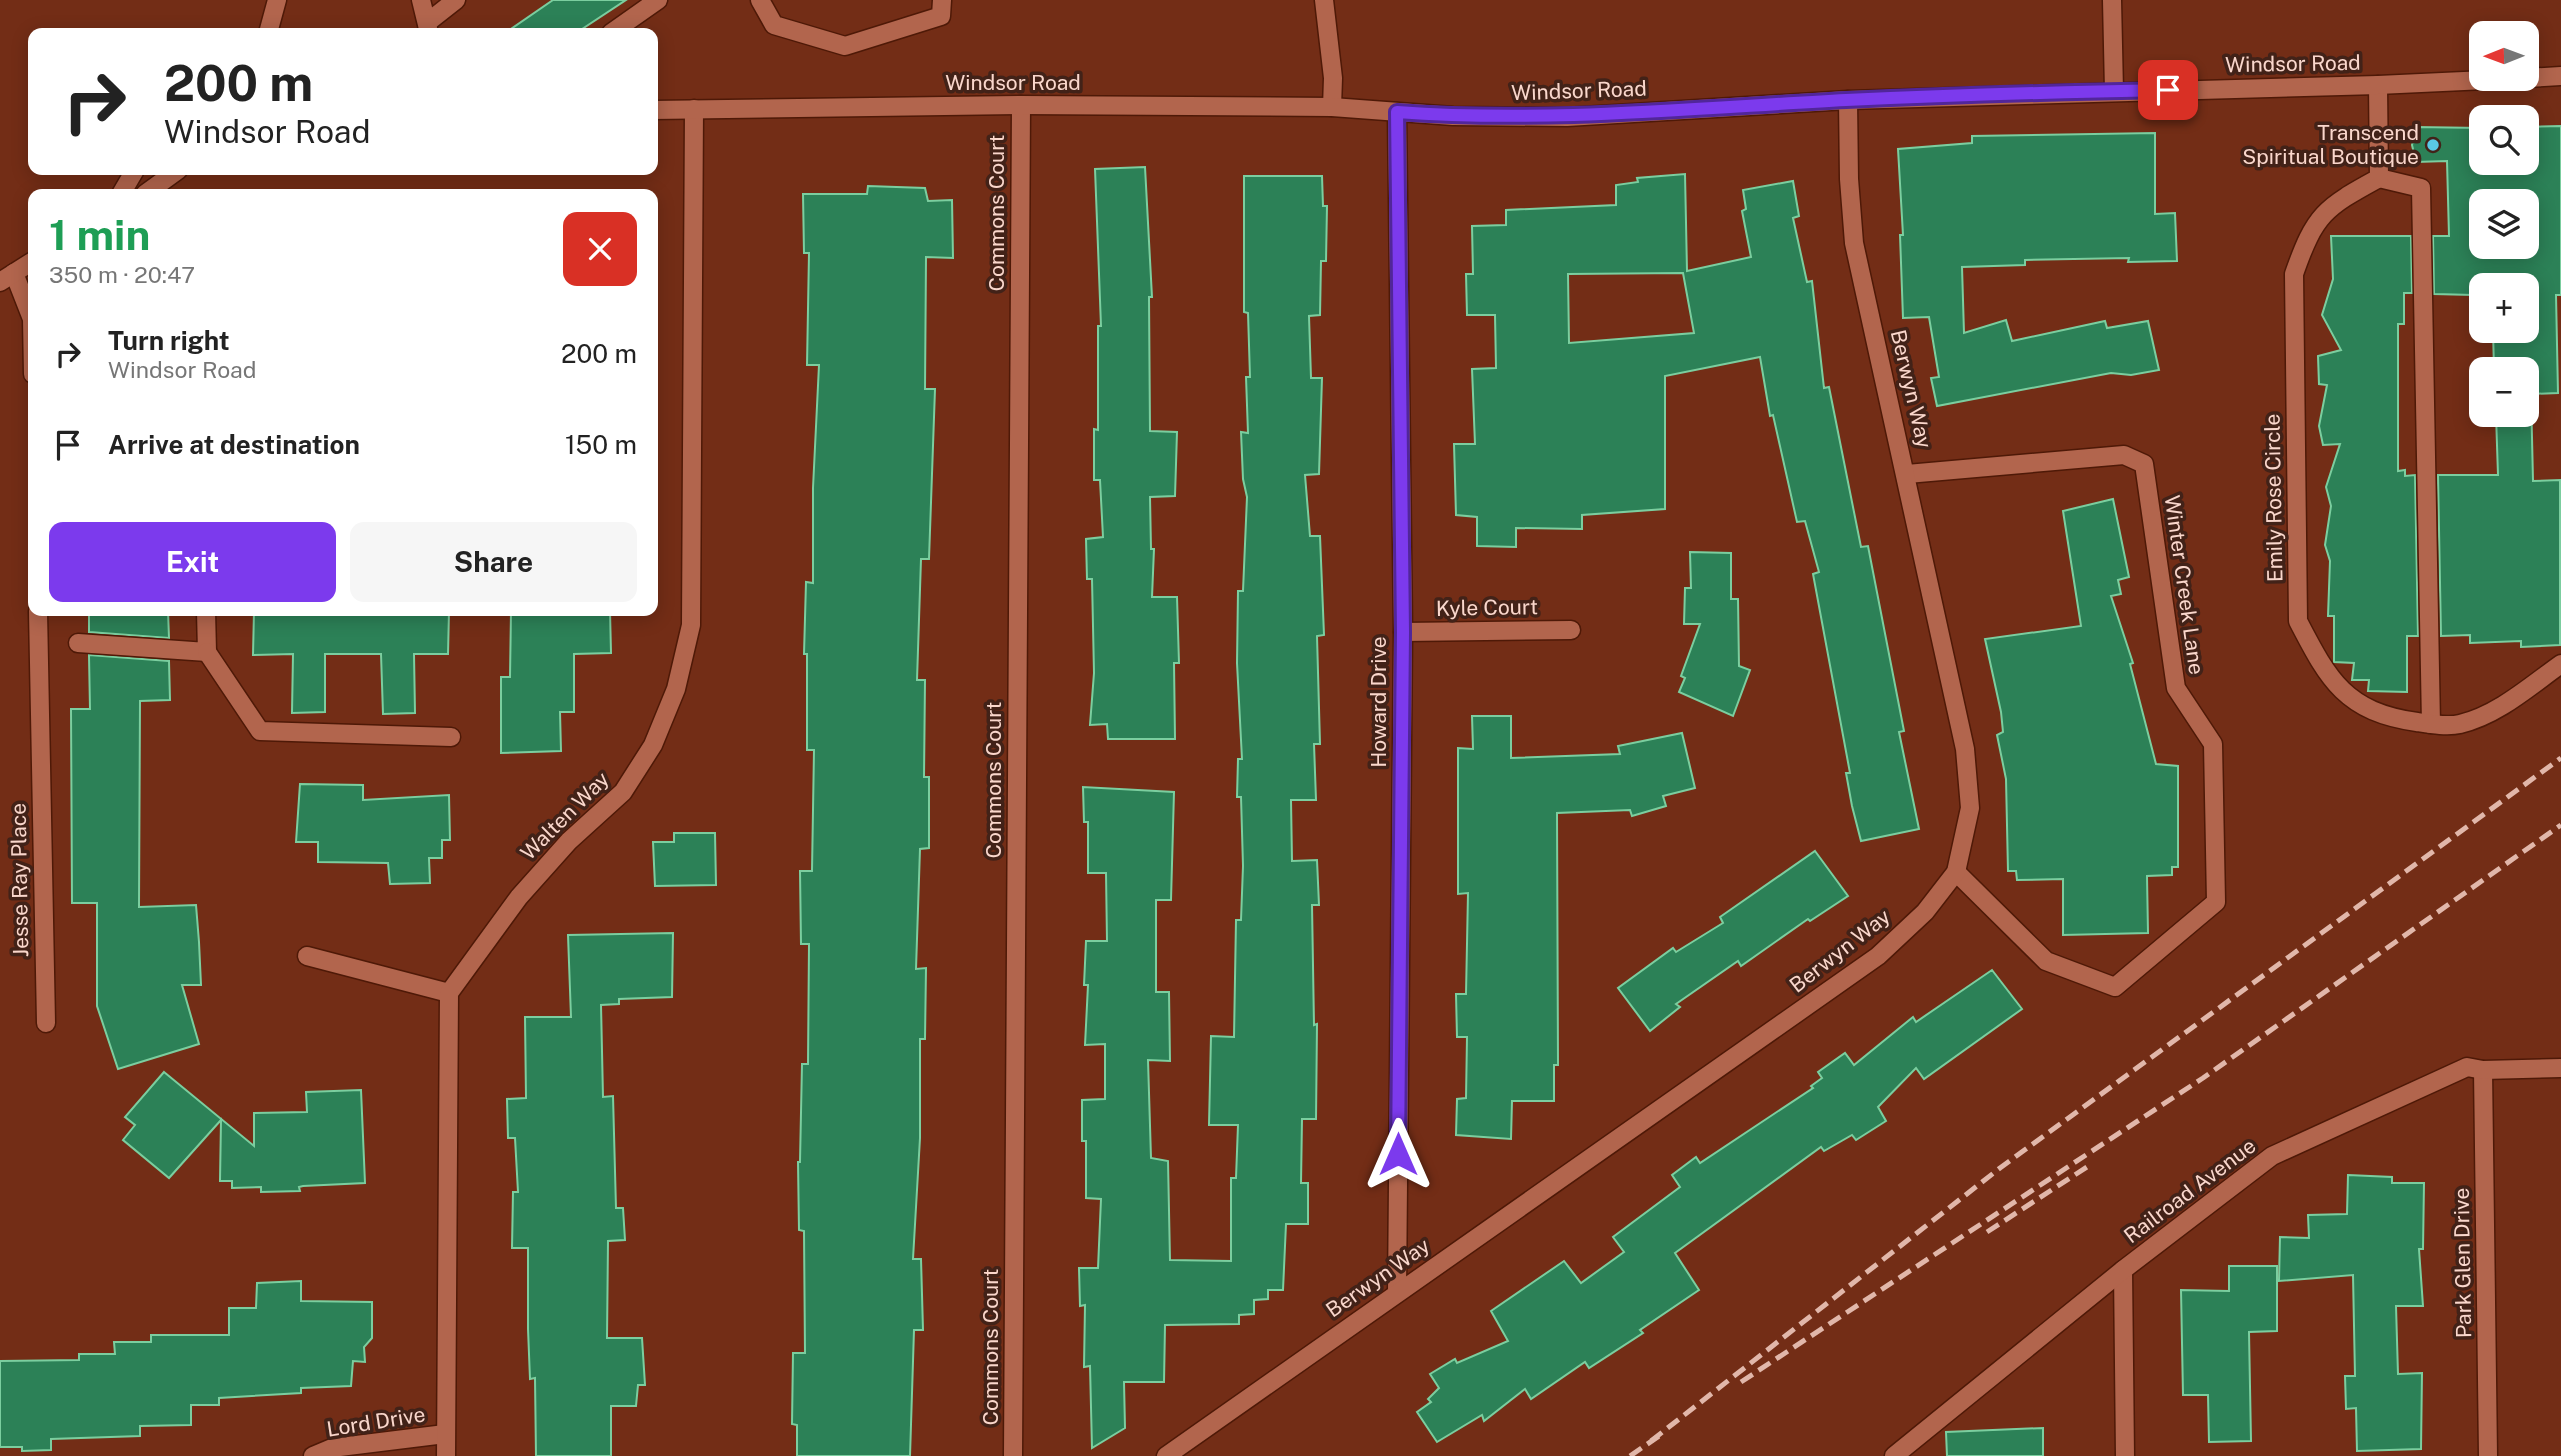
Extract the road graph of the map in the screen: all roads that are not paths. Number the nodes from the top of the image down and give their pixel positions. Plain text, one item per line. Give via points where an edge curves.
1 (276, 0) edge
2 (421, 0) edge
3 (456, 0) edge
4 (658, 0) edge
5 (760, 0) edge
6 (942, 0) edge
7 (1324, 0) edge
8 (2112, 0) edge
9 (266, 28) edge
10 (429, 28) edge
11 (618, 28) edge
12 (2561, 76) edge
13 (2539, 77) edge
14 (2469, 81) edge
15 (2378, 85) junction
16 (2114, 91) junction
17 (1848, 100) junction
18 (1021, 104) junction
19 (1332, 107) junction
20 (694, 109) junction
21 (658, 110) edge
22 (1397, 112) junction
23 (171, 175) edge
24 (2379, 178) junction
25 (152, 189) edge
26 (28, 264) edge
27 (7, 277) edge
28 (28, 312) edge
29 (1907, 474) junction
30 (38, 616) edge
31 (206, 616) edge
32 (1571, 630) dead end
33 (1403, 632) junction
34 (78, 643) dead end
35 (207, 652) junction
36 (2561, 664) edge
37 (2431, 724) junction
38 (452, 737) dead end
39 (1956, 872) junction
40 (307, 956) dead end
41 (449, 993) junction
42 (46, 1023) dead end
43 (2561, 1068) edge
44 (2483, 1070) junction
45 (2123, 1270) junction
46 (1397, 1292) junction
47 (445, 1434) junction
48 (313, 1456) edge
49 (446, 1456) edge
50 (1013, 1456) edge
51 (1166, 1456) edge
52 (1894, 1456) edge
53 (2125, 1456) edge
54 (2488, 1456) edge

1 - 9 street
2 - 10 street
3 - 10 street
4 - 11 street
5 - 6 street via 774,25 845,46 941,16
7 - 19 street
8 - 16 street
12 - 13 street
14 - 15 street, Windsor Road
15 - 16 street, Windsor Road
15 - 24 street
16 - 17 street, Windsor Road
17 - 22 street, Windsor Road via 1567,117
17 - 29 street, Berwyn Way via 1854,243
18 - 19 street, Windsor Road
18 - 20 street, Windsor Road
18 - 50 street, Commons Court
19 - 22 street, Windsor Road
20 - 21 street, Windsor Road
20 - 41 street, Walten Way via 691,625 676,689 653,745 623,792 569,841 519,897
22 - 33 street, Howard Drive
23 - 25 street
24 - 37 street via 2421,188
24 - 37 street, Emily Rose Circle via 2333,203 2308,235 2294,274 2298,621 2324,672 2354,702 2393,719
26 - 27 street
27 - 28 street
29 - 39 street, Berwyn Way via 1965,749 1970,808
29 - 39 street, Winter Creek Lane via 2124,455 2144,464 2176,688 2213,744 2216,902 2115,987 2046,961
30 - 42 street, Jesse Ray Place
31 - 35 street
32 - 33 street, Kyle Court
33 - 46 street, Howard Drive
34 - 35 street
35 - 38 street via 260,731
36 - 37 street, Emily Rose Circle via 2497,710 2459,725
39 - 46 street, Berwyn Way via 1925,912 1878,956
40 - 41 street
41 - 47 street
43 - 44 street, Railroad Avenue
44 - 45 street, Railroad Avenue via 2466,1067 2272,1156
44 - 54 street, Park Glen Drive
45 - 52 street, Railroad Avenue
45 - 53 street
46 - 51 street, Berwyn Way
47 - 48 street, Lord Drive via 332,1448
47 - 49 street

